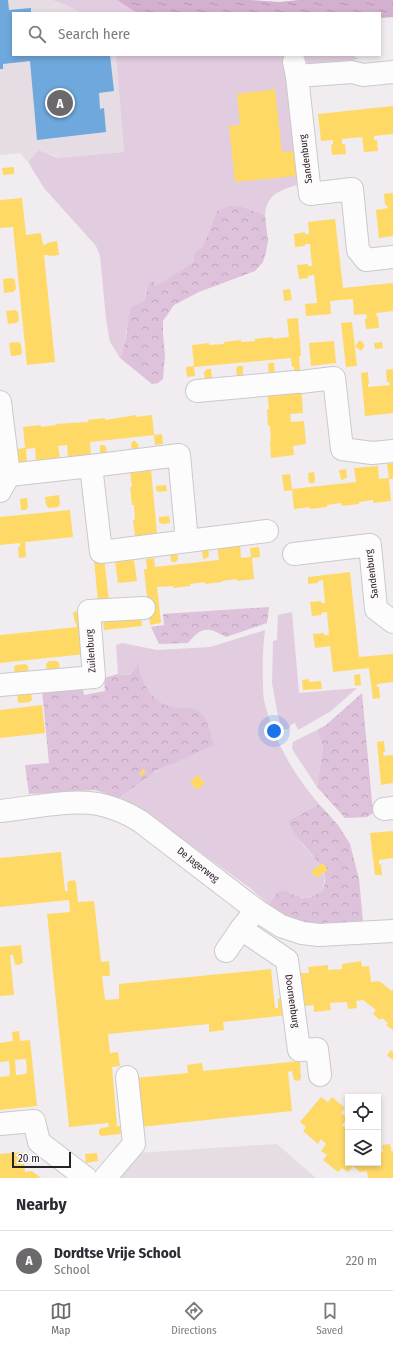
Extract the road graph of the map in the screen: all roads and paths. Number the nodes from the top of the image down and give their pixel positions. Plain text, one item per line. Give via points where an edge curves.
1 (393, 72) edge
2 (393, 257) edge
3 (197, 391) dead end
4 (0, 402) edge
5 (393, 451) edge
6 (91, 466) junction
7 (4, 483) edge
8 (267, 531) dead end
9 (187, 541) junction
10 (294, 554) dead end
11 (144, 608) dead end
12 (393, 622) edge
13 (0, 685) edge
14 (0, 811) edge
15 (256, 910) junction
16 (241, 929) junction
17 (393, 931) edge
18 (226, 951) dead end
19 (320, 1075) dead end
20 (128, 1077) dead end
21 (0, 1124) edge
22 (86, 1178) edge
23 (106, 1178) edge

1 - 2 street, Sandenburg via 364,75 295,69 310,194 352,189 358,250 366,260
3 - 5 street via 334,378 342,449 372,453
4 - 7 street
6 - 7 street
6 - 9 street via 101,552
6 - 9 street via 179,455
8 - 9 street
10 - 12 street, Sandenburg via 370,545 376,609
11 - 13 street, Zuilenburg via 88,611 94,678
14 - 15 street, De Jagerweg via 71,803 98,804 116,809 151,828
15 - 16 street
15 - 17 street, De Jagerweg via 281,926 319,935
16 - 18 street
16 - 19 street, Doornenburg via 287,960 299,1050 318,1048
20 - 23 street via 134,1144
21 - 22 street via 34,1121 39,1142

